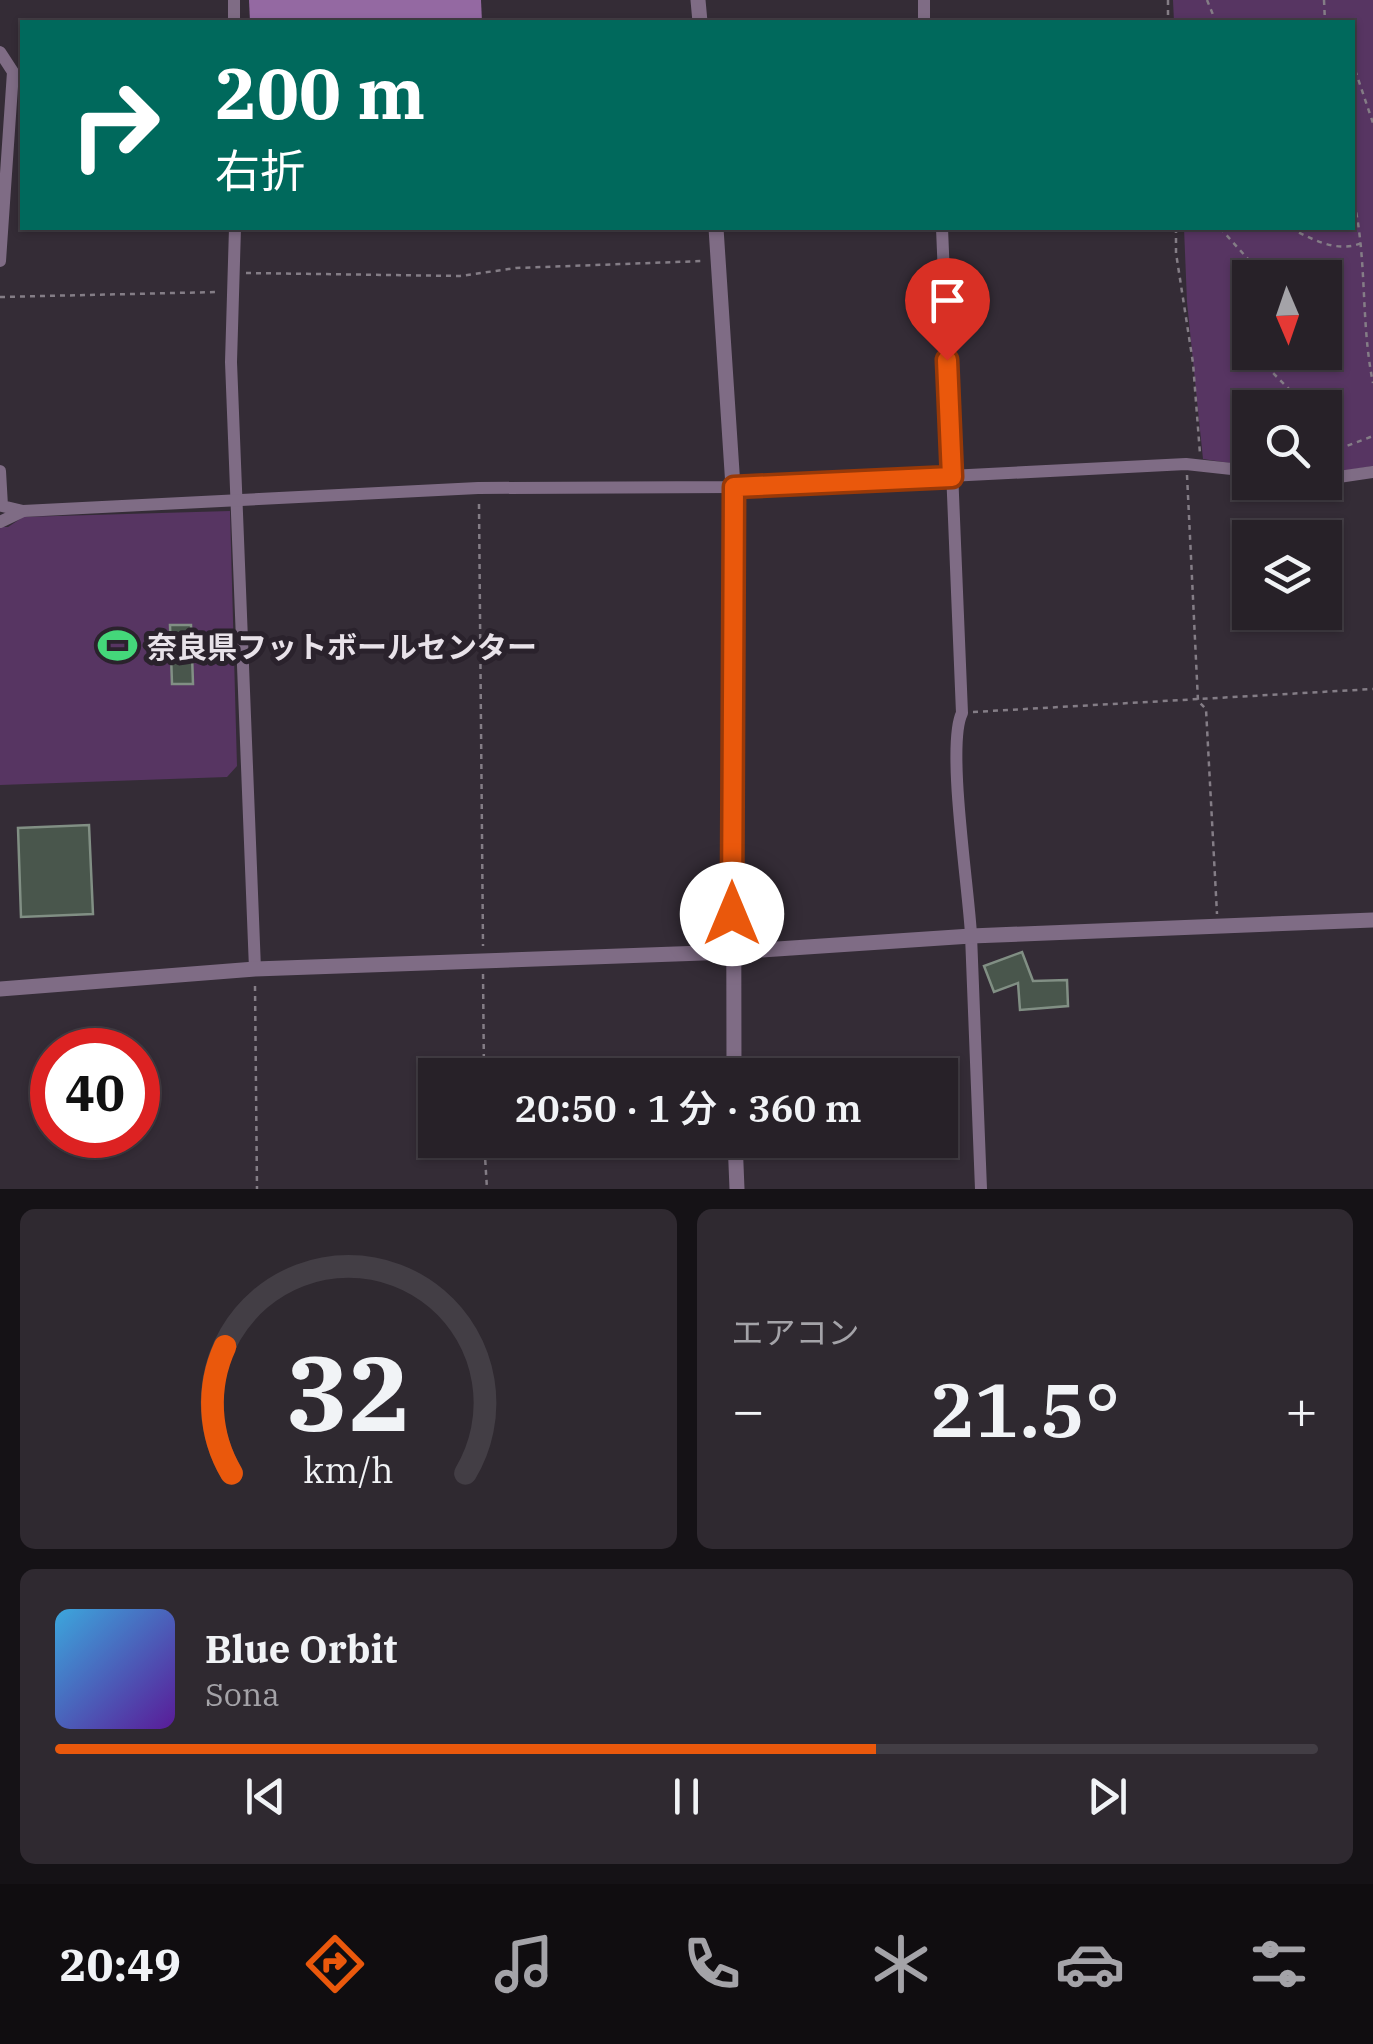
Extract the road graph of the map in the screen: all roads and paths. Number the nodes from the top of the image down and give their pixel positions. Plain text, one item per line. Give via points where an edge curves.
1 (0, 52) edge
2 (1355, 70) edge
3 (1373, 123) edge
4 (1355, 208) edge
5 (235, 230) edge
6 (716, 230) edge
7 (942, 230) edge
8 (1176, 230) edge
9 (1222, 230) edge
10 (1294, 230) edge
11 (1362, 243) junction
12 (719, 260) junction
13 (1249, 260) edge
14 (0, 261) edge
15 (235, 273) junction
16 (235, 292) junction
17 (0, 297) edge
18 (1269, 370) edge
19 (1373, 383) edge
20 (1290, 390) edge
21 (1373, 436) edge
22 (1342, 445) edge
23 (1186, 464) junction
24 (1201, 464) junction
25 (1232, 468) edge
26 (0, 472) edge
27 (1373, 472) edge
28 (952, 477) junction
29 (1342, 477) edge
30 (734, 487) junction
31 (478, 488) junction
32 (239, 502) junction
33 (23, 512) junction
34 (0, 522) edge
35 (1373, 689) edge
36 (1198, 701) junction
37 (962, 713) junction
38 (1373, 920) edge
39 (1217, 927) junction
40 (971, 936) junction
41 (731, 952) junction
42 (483, 960) junction
43 (255, 970) junction
44 (0, 989) edge
45 (484, 1058) edge
46 (734, 1058) edge
47 (485, 1158) edge
48 (736, 1158) edge
49 (257, 1189) edge
50 (486, 1189) edge
51 (737, 1189) edge
52 (982, 1189) edge

1 - 14 street via 14,72
2 - 3 path
4 - 11 path
5 - 15 street
6 - 12 street
7 - 28 street
8 - 24 path
9 - 13 path
10 - 11 path via 1323,244
11 - 19 path
12 - 15 path via 460,276
12 - 30 street
15 - 16 street
16 - 17 path
16 - 32 street
18 - 20 path
21 - 22 path
23 - 24 street
23 - 28 street
23 - 36 path
24 - 25 street
26 - 33 street via 2,506
27 - 29 street
28 - 30 street
28 - 37 street
30 - 31 street
30 - 41 street
31 - 32 street
31 - 42 path
32 - 33 street
32 - 43 street
33 - 34 street
35 - 36 path
36 - 37 path
36 - 39 path via 1206,710
37 - 40 street via 956,724 958,784
38 - 39 street
39 - 40 street
40 - 41 street
40 - 52 street
41 - 42 street
41 - 46 street
42 - 43 street
42 - 45 path
43 - 44 street
43 - 49 path
47 - 50 path
48 - 51 street

